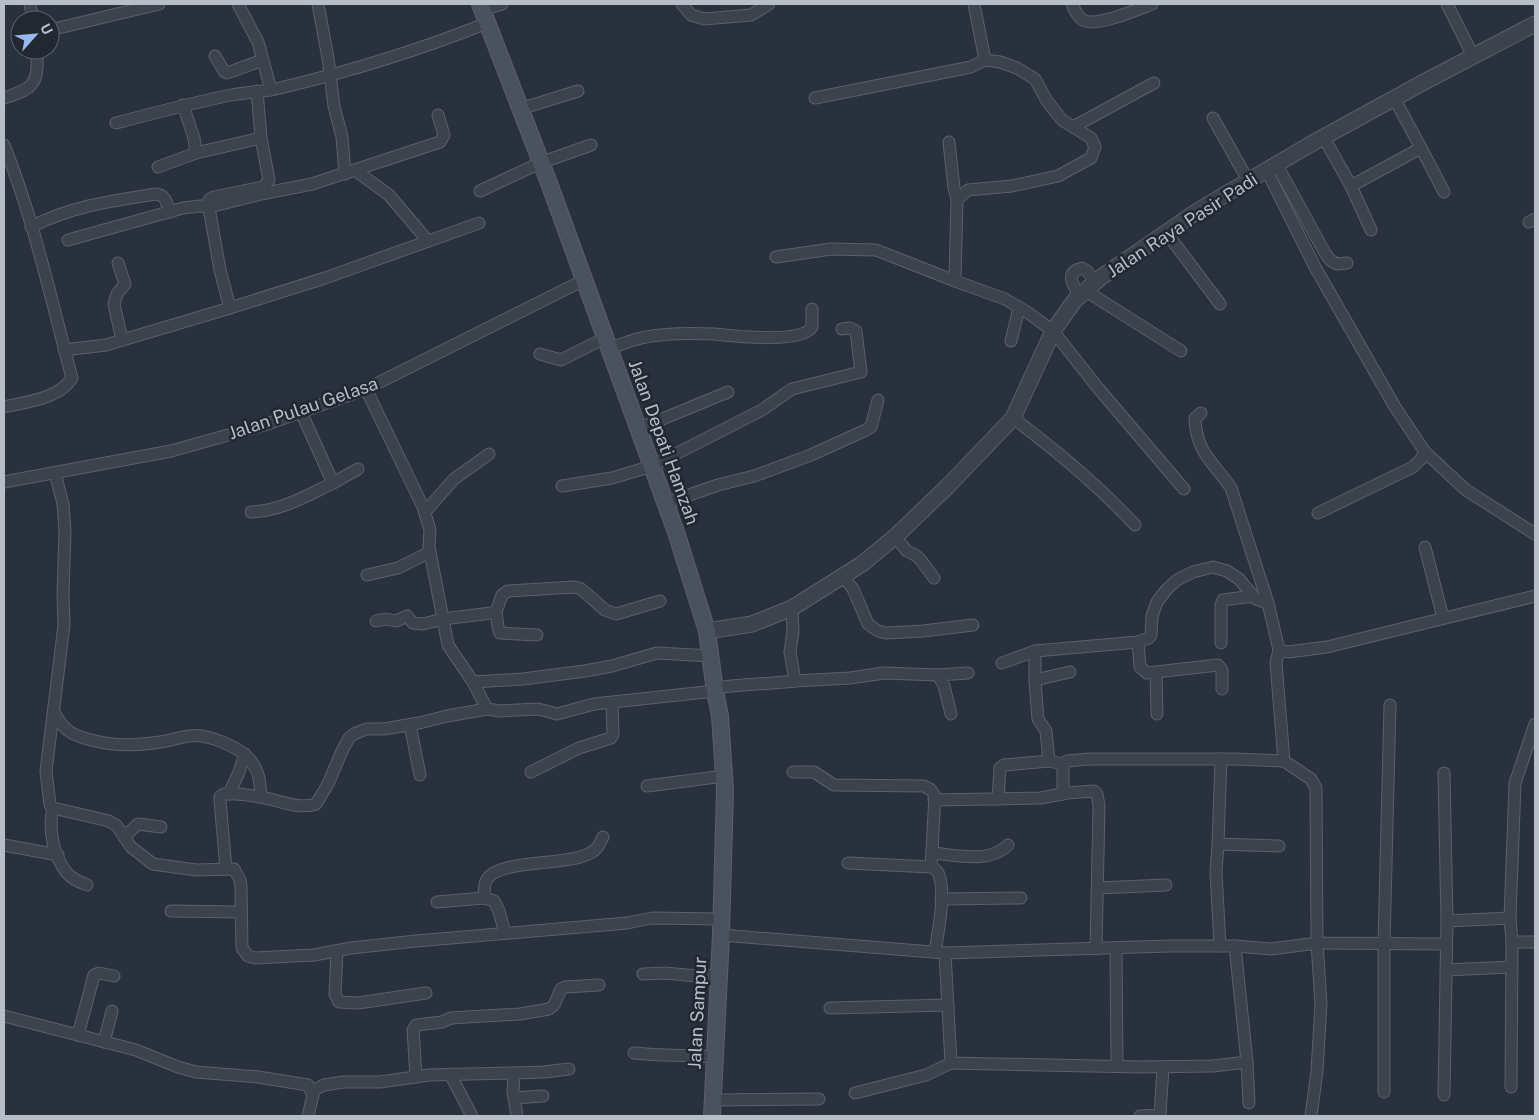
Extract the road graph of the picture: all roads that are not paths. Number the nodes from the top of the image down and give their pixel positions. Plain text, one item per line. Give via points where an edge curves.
1 (159, 4) edge
2 (238, 4) edge
3 (318, 4) edge
4 (502, 4) edge
5 (682, 4) edge
6 (769, 4) edge
7 (974, 4) edge
8 (1072, 4) edge
9 (1152, 4) edge
10 (1446, 4) edge
11 (483, 12) edge
12 (1535, 24) edge
13 (60, 28) edge
14 (215, 56) dead end
15 (1473, 56) junction
16 (37, 60) edge
17 (263, 60) junction
18 (985, 60) junction
19 (330, 76) junction
20 (1154, 83) dead end
21 (271, 90) junction
22 (258, 91) junction
23 (578, 92) dead end
24 (4, 98) edge
25 (815, 98) dead end
26 (1394, 98) junction
27 (183, 106) junction
28 (520, 109) junction
29 (438, 115) dead end
30 (1213, 118) dead end
31 (116, 122) dead end
32 (1073, 126) junction
33 (260, 138) junction
34 (1324, 138) junction
35 (949, 142) dead end
36 (4, 145) edge
37 (590, 145) dead end
38 (1421, 148) junction
39 (196, 153) junction
40 (540, 162) junction
41 (158, 167) dead end
42 (1272, 168) junction
43 (350, 172) junction
44 (1249, 182) junction
45 (1351, 186) junction
46 (480, 191) dead end
47 (1444, 192) dead end
48 (957, 199) junction
49 (209, 207) junction
50 (170, 212) junction
51 (479, 224) dead end
52 (31, 227) junction
53 (1371, 230) dead end
54 (1166, 232) junction
55 (68, 240) dead end
56 (428, 241) junction
57 (776, 257) dead end
58 (118, 263) dead end
59 (1347, 263) dead end
60 (584, 280) junction
61 (955, 281) junction
62 (1087, 290) junction
63 (1220, 304) dead end
64 (230, 308) junction
65 (1020, 308) junction
66 (812, 309) dead end
67 (842, 328) dead end
68 (1053, 331) junction
69 (122, 340) junction
70 (1011, 341) dead end
71 (607, 343) junction
72 (64, 350) junction
73 (1181, 351) dead end
74 (540, 354) dead end
75 (366, 389) junction
76 (728, 392) dead end
77 (878, 400) dead end
78 (4, 407) edge
79 (301, 412) junction
80 (1201, 413) dead end
81 (1013, 418) junction
82 (638, 429) junction
83 (1425, 452) junction
84 (489, 454) dead end
85 (652, 466) junction
86 (358, 469) dead end
87 (55, 473) junction
88 (4, 482) edge
89 (333, 483) junction
90 (562, 486) dead end
91 (1184, 489) dead end
92 (666, 503) junction
93 (251, 512) dead end
94 (424, 512) junction
95 (1318, 513) dead end
96 (1135, 525) dead end
97 (1535, 534) edge
98 (895, 537) junction
99 (1425, 547) dead end
100 (430, 552) junction
101 (367, 575) dead end
102 (844, 576) junction
103 (934, 578) dead end
104 (1253, 596) junction
105 (1535, 596) edge
106 (660, 601) dead end
107 (1268, 603) junction
108 (792, 608) junction
109 (496, 612) junction
110 (1443, 618) junction
111 (442, 619) junction
112 (376, 621) dead end
113 (973, 625) dead end
114 (707, 631) junction
115 (537, 634) dead end
116 (1138, 642) junction
117 (1222, 643) dead end
118 (1279, 650) junction
119 (1035, 651) junction
120 (711, 656) junction
121 (1002, 663) dead end
122 (1070, 672) dead end
123 (1156, 672) junction
124 (968, 673) dead end
125 (938, 675) junction
126 (795, 680) junction
127 (1035, 680) junction
128 (473, 682) junction
129 (1222, 689) dead end
130 (715, 690) junction
131 (612, 703) junction
132 (1390, 705) dead end
133 (487, 709) junction
134 (54, 712) junction
135 (951, 714) dead end
136 (1157, 714) dead end
137 (1535, 724) edge
138 (410, 725) junction
139 (245, 754) junction
140 (1221, 759) junction
141 (1049, 761) junction
142 (1284, 761) junction
143 (1063, 764) junction
144 (531, 772) dead end
145 (793, 772) dead end
146 (1444, 773) dead end
147 (420, 775) dead end
148 (724, 776) junction
149 (647, 786) dead end
150 (229, 794) junction
151 (1063, 794) junction
152 (261, 797) junction
153 (998, 799) junction
154 (934, 800) junction
155 (53, 808) junction
156 (161, 827) dead end
157 (124, 837) junction
158 (603, 837) dead end
159 (1008, 844) dead end
160 (1218, 844) junction
161 (4, 845) edge
162 (1279, 846) dead end
163 (932, 853) junction
164 (58, 855) junction
165 (848, 864) dead end
166 (931, 867) junction
167 (226, 869) junction
168 (87, 885) dead end
169 (1166, 885) dead end
170 (1098, 888) junction
171 (484, 898) junction
172 (1021, 898) dead end
173 (941, 899) junction
174 (437, 902) dead end
175 (171, 911) dead end
176 (242, 912) junction
177 (1510, 918) junction
178 (1447, 921) junction
179 (721, 922) junction
180 (504, 934) junction
181 (1512, 942) junction
182 (1535, 942) edge
183 (1317, 943) junction
184 (1384, 944) junction
185 (1446, 944) junction
186 (1220, 946) junction
187 (1235, 946) junction
188 (1116, 948) junction
189 (1096, 949) junction
190 (337, 951) junction
191 (940, 952) junction
192 (1512, 967) junction
193 (1446, 970) junction
194 (644, 974) dead end
195 (719, 975) junction
196 (114, 976) dead end
197 (599, 986) dead end
198 (426, 993) dead end
199 (948, 1004) junction
200 (830, 1008) dead end
201 (112, 1011) dead end
202 (4, 1016) edge
203 (78, 1035) junction
204 (104, 1042) junction
205 (634, 1053) dead end
206 (714, 1057) junction
207 (1247, 1062) junction
208 (951, 1063) junction
209 (1117, 1066) junction
210 (1163, 1067) junction
211 (569, 1069) dead end
212 (514, 1073) junction
213 (450, 1074) junction
214 (416, 1077) junction
215 (1510, 1087) dead end
216 (312, 1091) junction
217 (1384, 1092) dead end
218 (855, 1093) dead end
219 (543, 1096) dead end
220 (1444, 1096) dead end
221 (514, 1098) junction
222 (819, 1099) dead end
223 (1248, 1103) dead end
224 (712, 1108) edge
225 (308, 1116) edge
226 (472, 1116) edge
227 (517, 1116) edge
228 (1140, 1116) edge
229 (1311, 1116) edge

1 - 13 street
2 - 17 street via 258,42
3 - 19 street
4 - 11 street
5 - 6 street via 691,15 704,19 751,15
7 - 18 street
8 - 9 street via 1083,21 1094,22
10 - 15 street
11 - 19 street via 445,40
11 - 28 main road, Jalan Depati Hamzah
12 - 15 street, Jalan Raya Pasir Padi
14 - 17 street via 227,73
15 - 26 street, Jalan Raya Pasir Padi
16 - 24 street via 37,75 29,88
17 - 21 street
18 - 25 street via 971,67
18 - 32 street via 1018,68 1035,79 1062,120
19 - 21 street
19 - 43 street
20 - 32 street
21 - 22 street
22 - 27 street
22 - 33 street
23 - 28 street
26 - 34 street, Jalan Raya Pasir Padi
26 - 38 street
27 - 31 street
27 - 39 street
28 - 40 main road, Jalan Depati Hamzah
29 - 43 street via 444,135 440,142
30 - 44 street
32 - 48 street via 1091,138 1096,147 1091,158 1058,176 1012,186 968,190
33 - 39 street
33 - 49 street via 268,173 267,184 210,199
34 - 42 street, Jalan Raya Pasir Padi
34 - 45 street
35 - 48 street
36 - 52 street
37 - 40 street
38 - 45 street
38 - 47 street
39 - 41 street
40 - 46 street
40 - 60 main road, Jalan Depati Hamzah
42 - 44 street, Jalan Raya Pasir Padi
42 - 59 street via 1330,260 1337,264
42 - 83 street via 1325,283 1395,408
43 - 49 street
43 - 56 street via 389,195
44 - 54 street, Jalan Raya Pasir Padi
45 - 53 street
48 - 61 street
49 - 50 street
49 - 64 street
50 - 52 street via 165,198 156,194 69,210
50 - 55 street
51 - 56 street
52 - 72 street
54 - 62 street, Jalan Raya Pasir Padi
54 - 63 street
56 - 64 street
57 - 61 street via 831,249 876,250
58 - 69 street via 125,284 114,304
60 - 71 main road, Jalan Depati Hamzah
60 - 75 street, Jalan Pulau Gelasa
61 - 65 street
62 - 68 street, Jalan Raya Pasir Padi
62 - 73 street
64 - 69 street
65 - 68 street
65 - 70 street
66 - 71 street via 812,327 797,335 768,338 715,334 646,337
67 - 85 street via 856,330 861,372 792,389 762,410
68 - 81 street, Jalan Raya Pasir Padi
68 - 91 street
69 - 72 street
71 - 74 street via 561,360
71 - 82 main road, Jalan Depati Hamzah
72 - 78 street via 72,378 68,384 57,393
75 - 79 street, Jalan Pulau Gelasa
75 - 94 street
76 - 82 street
77 - 92 street via 871,427 866,430 754,476
79 - 87 street, Jalan Pulau Gelasa via 170,451
79 - 89 street
80 - 107 street via 1195,418 1198,441 1205,456 1231,488
81 - 96 street via 1088,478
81 - 98 street, Jalan Raya Pasir Padi
82 - 85 main road, Jalan Depati Hamzah
83 - 95 street via 1413,467
83 - 97 street via 1466,490
84 - 94 street via 454,479
85 - 90 street via 612,478
85 - 92 main road, Jalan Depati Hamzah
86 - 89 street
87 - 88 street, Jalan Pulau Gelasa
87 - 134 street via 65,531 64,625
89 - 93 street via 285,506
92 - 114 main road, Jalan Depati Hamzah
94 - 100 street via 430,530
98 - 102 street, Jalan Raya Pasir Padi
98 - 103 street via 907,551 920,559
99 - 110 street
100 - 101 street via 398,568
100 - 111 street
102 - 108 street, Jalan Raya Pasir Padi
102 - 113 street via 868,624 878,632
104 - 107 street
104 - 116 street via 1239,579 1227,571 1213,567 1193,572 1177,580 1157,602 1151,635
104 - 117 street via 1223,600
105 - 110 street
106 - 109 street via 616,614 605,610 575,587 508,591 502,595
107 - 118 street
108 - 114 street, Jalan Raya Pasir Padi via 752,624
108 - 126 street via 790,652
109 - 111 street
109 - 115 street via 500,632
110 - 118 street via 1327,647 1288,652
111 - 112 street via 416,624 407,616 396,621
111 - 128 street via 448,645
114 - 120 main road, Jalan Depati Hamzah
116 - 119 street
116 - 123 street via 1140,667 1147,673
118 - 142 street via 1276,663
119 - 121 street
119 - 127 street
120 - 128 street via 657,653 585,671
120 - 130 main road, Jalan Depati Hamzah
122 - 127 street
123 - 129 street via 1218,665 1222,670
123 - 136 street
124 - 125 street
125 - 126 street via 884,673
125 - 135 street
126 - 130 street
127 - 141 street via 1038,718 1046,731
128 - 133 street
130 - 131 street
130 - 148 main road, Jalan Depati Hamzah
131 - 133 street via 556,714 538,710
131 - 144 street via 611,738 579,748
132 - 184 street
133 - 138 street
134 - 139 street via 70,733 107,744 144,744 191,735 215,740
134 - 155 street via 46,771 49,801
137 - 177 street via 1515,783
138 - 147 street
138 - 152 street via 366,730 349,738 316,804 292,805
139 - 150 street
139 - 152 street via 254,764
140 - 142 street
140 - 143 street via 1089,759
140 - 160 street
141 - 143 street
141 - 153 street via 1002,766
142 - 183 street via 1311,779 1316,788
143 - 151 street
145 - 154 street via 814,772 833,785 924,786 931,790
146 - 178 street
148 - 149 street
148 - 179 main road, Jalan Depati Hamzah
150 - 152 street
150 - 167 street via 220,797
151 - 153 street
151 - 170 street via 1094,791 1097,794
153 - 154 street
154 - 163 street
155 - 157 street via 109,821
155 - 164 street via 50,822
156 - 157 street via 138,824
157 - 167 street via 131,848 152,864 196,870
158 - 171 street via 598,847 586,855 495,872 486,882
159 - 163 street via 994,855 981,857
160 - 162 street
160 - 186 street via 1216,872
161 - 164 street
163 - 166 street
164 - 168 street via 66,872
165 - 166 street
166 - 173 street via 939,875
167 - 176 street via 234,869 240,880
169 - 170 street
170 - 189 street
171 - 174 street
171 - 180 street via 494,901
172 - 173 street
173 - 191 street
175 - 176 street
176 - 190 street via 242,948 248,956 314,955
177 - 178 street
177 - 181 street
178 - 185 street
179 - 180 street via 652,918
179 - 191 street
179 - 195 main road, Jalan Sampur
180 - 190 street
181 - 182 street
181 - 192 street
183 - 184 street
183 - 187 street via 1271,949
183 - 229 street via 1321,1004
184 - 185 street
184 - 217 street
185 - 193 street
186 - 187 street
186 - 188 street
187 - 207 street
188 - 189 street
188 - 209 street
189 - 191 street
190 - 198 street via 335,994 339,1002 358,1003
191 - 199 street
192 - 193 street
192 - 215 street
193 - 220 street
194 - 195 street
195 - 206 main road, Jalan Sampur
196 - 203 street via 94,975
197 - 214 street via 565,987 549,1009 451,1018 416,1025 413,1030
199 - 200 street
199 - 208 street
201 - 204 street
202 - 203 street
203 - 204 street
204 - 216 street via 196,1072 308,1085
205 - 206 street
206 - 224 main road, Jalan Sampur
207 - 210 street
207 - 223 street
208 - 209 street
208 - 218 street via 926,1075
209 - 210 street
210 - 228 street via 1160,1114
211 - 212 street
212 - 213 street
212 - 221 street
213 - 214 street
213 - 226 street
214 - 216 street via 380,1082 343,1082
216 - 225 street
219 - 221 street
221 - 227 street
222 - 224 street

